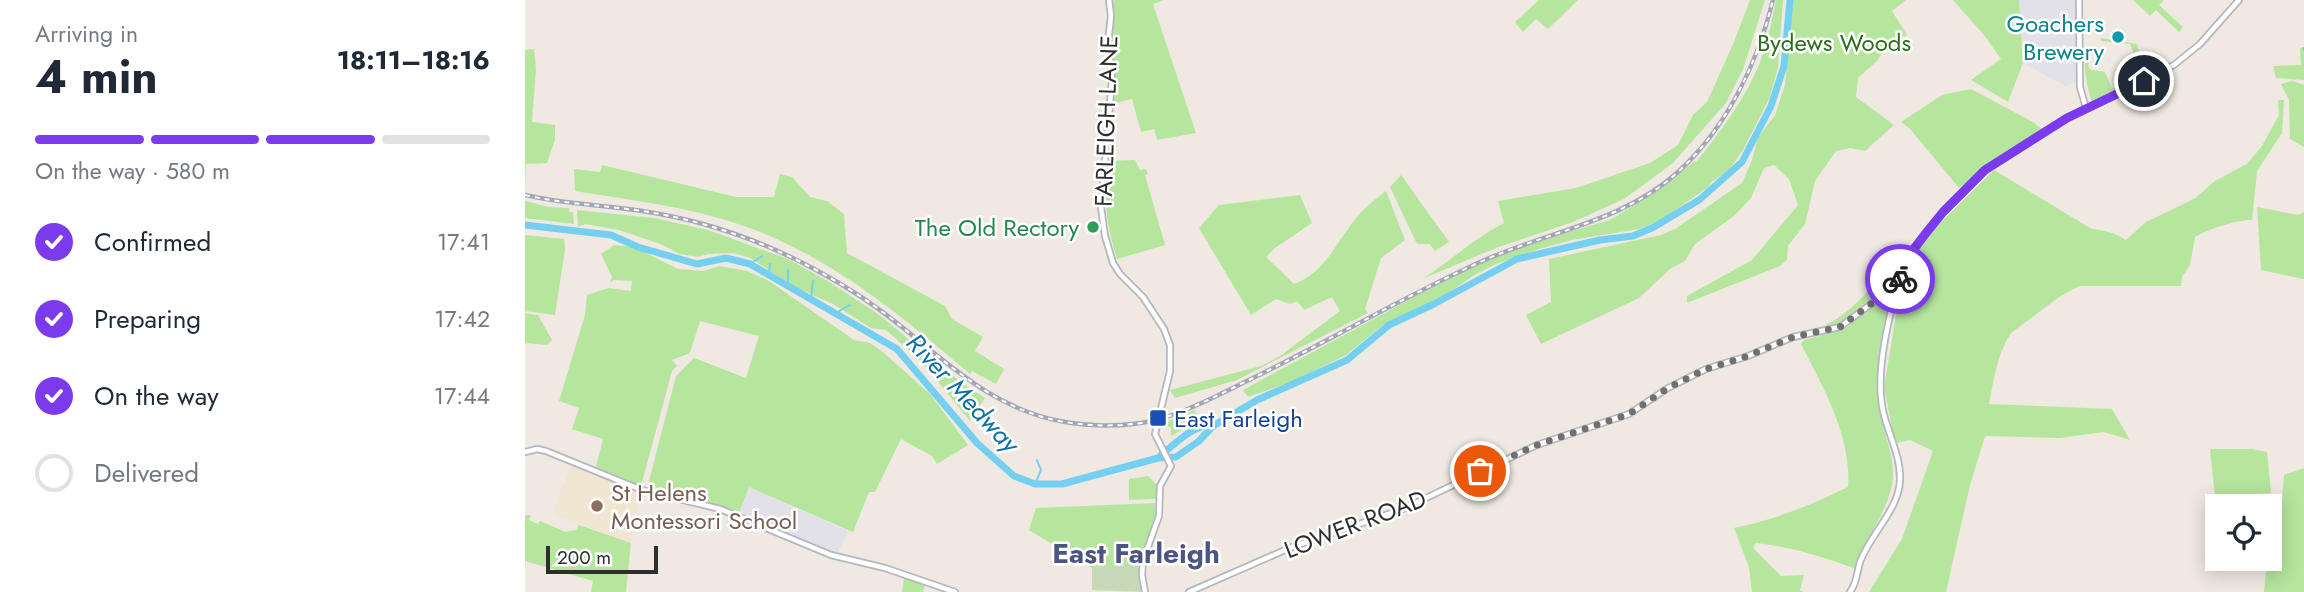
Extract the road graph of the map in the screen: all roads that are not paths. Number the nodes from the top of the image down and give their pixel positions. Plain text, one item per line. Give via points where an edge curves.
1 (1109, 0) edge
2 (2079, 0) edge
3 (2239, 0) edge
4 (2086, 108) junction
5 (1899, 283) junction
6 (525, 452) edge
7 (955, 592) edge
8 (1145, 592) edge
9 (1189, 592) edge
10 (1850, 592) edge

1 - 8 main road, FARLEIGH LANE via 1112,80 1101,207 1105,236 1113,263 1143,297 1170,345 1170,371 1155,434 1170,468 1160,486 1159,516 1143,561
2 - 4 main road via 2080,87
3 - 4 main road via 2186,57
4 - 5 main road via 1985,170 1910,254
5 - 9 main road, LOWER ROAD via 1840,327 1793,337 1706,369 1629,414 1537,445 1403,509 1292,547
5 - 10 main road via 1889,318 1881,387 1900,478
6 - 7 main road via 542,450 642,490 720,509 831,555

